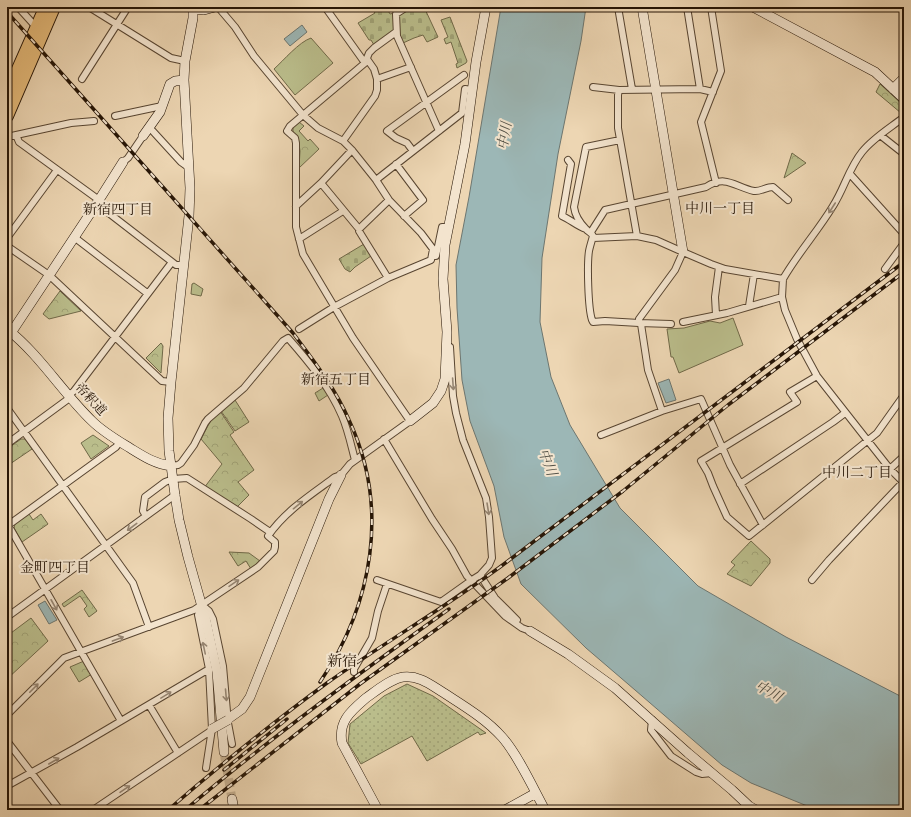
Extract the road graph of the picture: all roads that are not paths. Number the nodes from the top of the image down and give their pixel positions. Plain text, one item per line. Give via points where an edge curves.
1 (18, 7) edge
2 (46, 7) edge
3 (54, 7) edge
4 (89, 7) edge
5 (128, 7) edge
6 (217, 7) edge
7 (325, 7) edge
8 (407, 7) edge
9 (486, 7) edge
10 (618, 7) edge
11 (642, 7) edge
12 (687, 7) edge
13 (711, 7) edge
14 (754, 7) edge
15 (193, 8) edge
16 (117, 24) junction
17 (41, 27) junction
18 (396, 32) junction
19 (185, 61) junction
20 (366, 61) junction
21 (411, 67) junction
22 (464, 74) dead end
23 (904, 78) edge
24 (82, 79) dead end
25 (377, 79) junction
26 (184, 80) junction
27 (593, 87) dead end
28 (632, 89) junction
29 (656, 89) junction
30 (700, 89) junction
31 (893, 89) junction
32 (472, 90) junction
33 (619, 90) junction
34 (10, 92) edge
35 (713, 92) junction
36 (904, 100) edge
37 (426, 102) junction
38 (162, 106) junction
39 (303, 115) junction
40 (7, 116) edge
41 (115, 116) dead end
42 (904, 118) edge
43 (94, 121) dead end
44 (149, 127) junction
45 (439, 131) junction
46 (16, 135) junction
47 (880, 135) junction
48 (143, 136) joint
49 (7, 137) edge
50 (620, 140) junction
51 (343, 141) junction
52 (352, 150) junction
53 (413, 151) junction
54 (904, 154) edge
55 (568, 160) dead end
56 (123, 162) joint
57 (396, 164) junction
58 (188, 166) junction
59 (57, 170) junction
60 (850, 174) junction
61 (376, 180) junction
62 (321, 183) junction
63 (716, 183) junction
64 (673, 194) junction
65 (389, 200) junction
66 (788, 200) dead end
67 (98, 202) junction
68 (631, 204) junction
69 (296, 206) junction
70 (344, 211) junction
71 (404, 216) junction
72 (448, 227) junction
73 (359, 229) junction
74 (590, 233) junction
75 (904, 234) edge
76 (637, 236) junction
77 (74, 237) junction
78 (7, 238) edge
79 (299, 239) junction
80 (904, 243) edge
81 (7, 246) edge
82 (683, 252) junction
83 (432, 256) junction
84 (172, 262) junction
85 (184, 265) junction
86 (719, 267) junction
87 (885, 269) dead end
88 (754, 274) junction
89 (49, 275) junction
90 (388, 278) junction
91 (783, 279) junction
92 (147, 293) junction
93 (782, 297) junction
94 (750, 306) junction
95 (334, 307) junction
96 (716, 315) junction
97 (683, 322) dead end
98 (640, 323) junction
99 (671, 324) dead end
100 (300, 329) dead end
101 (446, 332) junction
102 (8, 334) edge
103 (115, 337) junction
104 (817, 376) junction
105 (171, 382) junction
106 (904, 395) edge
107 (70, 396) junction
108 (902, 404) edge
109 (7, 408) edge
110 (662, 412) junction
111 (845, 413) junction
112 (410, 421) junction
113 (24, 431) junction
114 (601, 434) dead end
115 (384, 439) junction
116 (868, 441) junction
117 (120, 442) junction
118 (7, 444) edge
119 (723, 448) junction
120 (904, 456) edge
121 (355, 460) junction
122 (171, 466) junction
123 (890, 468) junction
124 (341, 474) junction
125 (173, 479) junction
126 (904, 483) edge
127 (740, 484) junction
128 (63, 485) junction
129 (175, 495) junction
130 (146, 516) junction
131 (7, 524) edge
132 (763, 525) junction
133 (270, 532) junction
134 (106, 546) junction
135 (480, 575) junction
136 (377, 580) dead end
137 (472, 580) junction
138 (812, 580) dead end
139 (387, 584) junction
140 (46, 590) junction
141 (202, 605) junction
142 (500, 607) junction
143 (7, 617) edge
144 (149, 627) junction
145 (530, 631) joint
146 (81, 652) junction
147 (209, 669) junction
148 (354, 672) dead end
149 (149, 704) junction
150 (7, 716) edge
151 (228, 719) junction
152 (652, 720) junction
153 (121, 721) junction
154 (212, 730) junction
155 (7, 741) edge
156 (232, 744) dead end
157 (224, 752) tunnel mouth
158 (178, 754) junction
159 (206, 768) dead end
160 (32, 773) junction
161 (712, 773) junction
162 (7, 786) edge
163 (536, 793) junction
164 (232, 798) tunnel mouth
165 (60, 810) edge
166 (93, 810) edge
167 (234, 810) edge
168 (378, 810) edge
169 (505, 810) edge
170 (545, 810) edge
171 (756, 810) edge

1 - 17 street
2 - 17 highway
3 - 17 highway
4 - 16 street
5 - 16 street
6 - 15 street via 204,10
6 - 39 street via 236,27 254,56
7 - 20 street
8 - 18 street via 396,14
9 - 32 street
10 - 28 street
11 - 29 street
12 - 30 street
13 - 35 street via 721,71
14 - 31 street via 875,72
15 - 19 street
16 - 19 street via 171,58
16 - 24 street
17 - 34 highway
18 - 20 street via 374,48
18 - 21 street
19 - 26 street
20 - 25 street via 374,69
20 - 39 street
21 - 25 street
21 - 37 street
22 - 37 street
23 - 31 street
25 - 51 street via 375,96
26 - 38 street via 170,84
26 - 58 street
27 - 33 street
28 - 29 street
28 - 33 street
29 - 30 street
29 - 64 street
30 - 35 street
31 - 36 street
32 - 45 street via 465,89 462,113
32 - 72 street via 465,144
33 - 50 street
34 - 40 highway
35 - 63 street via 701,122
37 - 45 street
37 - 53 street via 387,131 407,143
38 - 41 street
38 - 44 street
39 - 51 street via 318,128
39 - 69 street via 287,131 295,138 296,143
42 - 47 street
43 - 46 street via 71,123
44 - 48 street
44 - 58 street via 181,162
45 - 53 street
46 - 49 street
46 - 59 street via 19,142
47 - 54 street
47 - 60 street via 862,152
48 - 56 street
50 - 68 street
50 - 74 street via 586,147 574,207 575,213
51 - 52 street
52 - 61 street
52 - 62 street
53 - 57 street
55 - 74 street via 571,164 562,216
56 - 67 street
57 - 61 street
57 - 71 street via 423,200
58 - 85 street via 189,205
59 - 67 street
59 - 78 street
60 - 75 street
60 -> 91 street via 833,206
61 - 65 street
62 - 69 street
62 - 70 street
63 - 64 street
63 - 66 street via 727,181 756,191 773,187
64 - 68 street
64 - 82 street
65 - 71 street
65 - 73 street
67 - 77 street
67 - 84 street
68 - 74 street via 605,210
68 - 76 street
69 - 79 street
70 - 73 street
70 - 79 street
71 - 83 street via 428,241 433,249
72 - 83 street via 442,227 436,256
72 - 101 street via 443,279
73 - 90 street
74 - 76 street
74 - 98 street via 588,263 592,320
76 - 82 street via 656,240
77 - 89 street
77 - 92 street
79 - 95 street via 307,262
80 - 87 street
81 - 89 street
82 - 86 street
82 - 98 street via 675,270 639,319
83 - 90 street via 431,260
84 - 85 street
84 - 92 street
85 - 105 street
86 - 88 street
86 - 96 street via 715,297
88 - 91 street
88 - 94 street
89 - 102 street
89 - 103 street
90 - 95 street
91 - 93 street
92 - 103 street
93 - 94 street
93 - 104 street via 797,339
94 - 96 street
95 - 100 street
95 - 112 street
96 - 97 street
98 - 99 street
98 - 110 street via 648,370
101 - 112 street via 446,373 442,391 430,407
101 -> 135 street via 456,413 488,509 492,558
102 - 107 street, 帝釈道 via 18,338 33,353
103 - 105 street via 162,381
103 - 107 street
104 - 111 street
104 - 119 street via 790,392 797,402
105 - 122 street via 168,418
106 - 108 street
107 - 113 street
107 - 117 street, 帝釈道 via 94,423
108 - 116 street
109 - 113 street
110 - 114 street
110 - 119 street via 701,399
111 - 116 street
111 - 127 street
112 - 115 street
113 - 118 street
113 - 128 street
115 - 121 street
115 - 137 street via 467,576
116 - 123 street
116 - 132 street
117 - 122 street, 帝釈道 via 154,462
117 - 128 street
119 - 127 street
119 - 132 street via 701,461 727,517 749,536
120 - 123 street
121 - 122 street via 346,427 336,404 310,363 288,338 244,388 205,423 181,463
121 - 124 street
122 - 125 street
123 - 126 street
133 -> 124 street via 297,506
124 - 151 street via 250,697 242,709
125 - 129 street
125 - 130 street via 145,497 143,511
125 - 133 street via 186,478
126 - 138 street
127 - 132 street
128 - 131 street
128 - 134 street
129 - 130 street
129 - 141 street via 184,542
130 -> 134 street
131 - 140 street
141 -> 133 street via 258,567 274,551 275,542 268,536
134 - 140 street
134 - 144 street via 133,583
135 - 137 street
135 - 142 street
136 - 139 street
137 - 139 street via 441,602
137 - 142 street
139 - 148 street via 372,638
140 - 143 street
140 -> 146 street
141 - 144 street
147 -> 141 street via 198,615
141 -> 151 street via 213,619 223,666
141 - 157 street via 217,672
142 - 145 street
146 -> 144 street
145 - 152 street via 586,666
150 -> 146 street via 64,658
146 - 153 street
149 -> 147 street
147 - 154 street
149 - 153 street
149 - 158 street
151 - 154 street, bridge
151 - 156 street
152 - 161 street
152 - 161 street via 651,730 670,756 696,772
160 -> 153 street
154 - 158 street
154 - 159 street
155 - 160 street
166 -> 158 street
160 - 162 street
160 - 165 street
161 - 171 street
163 - 168 street via 503,738 486,722 423,680 401,677 361,702 348,715 340,735
163 - 169 street
163 - 170 street
164 - 167 street

